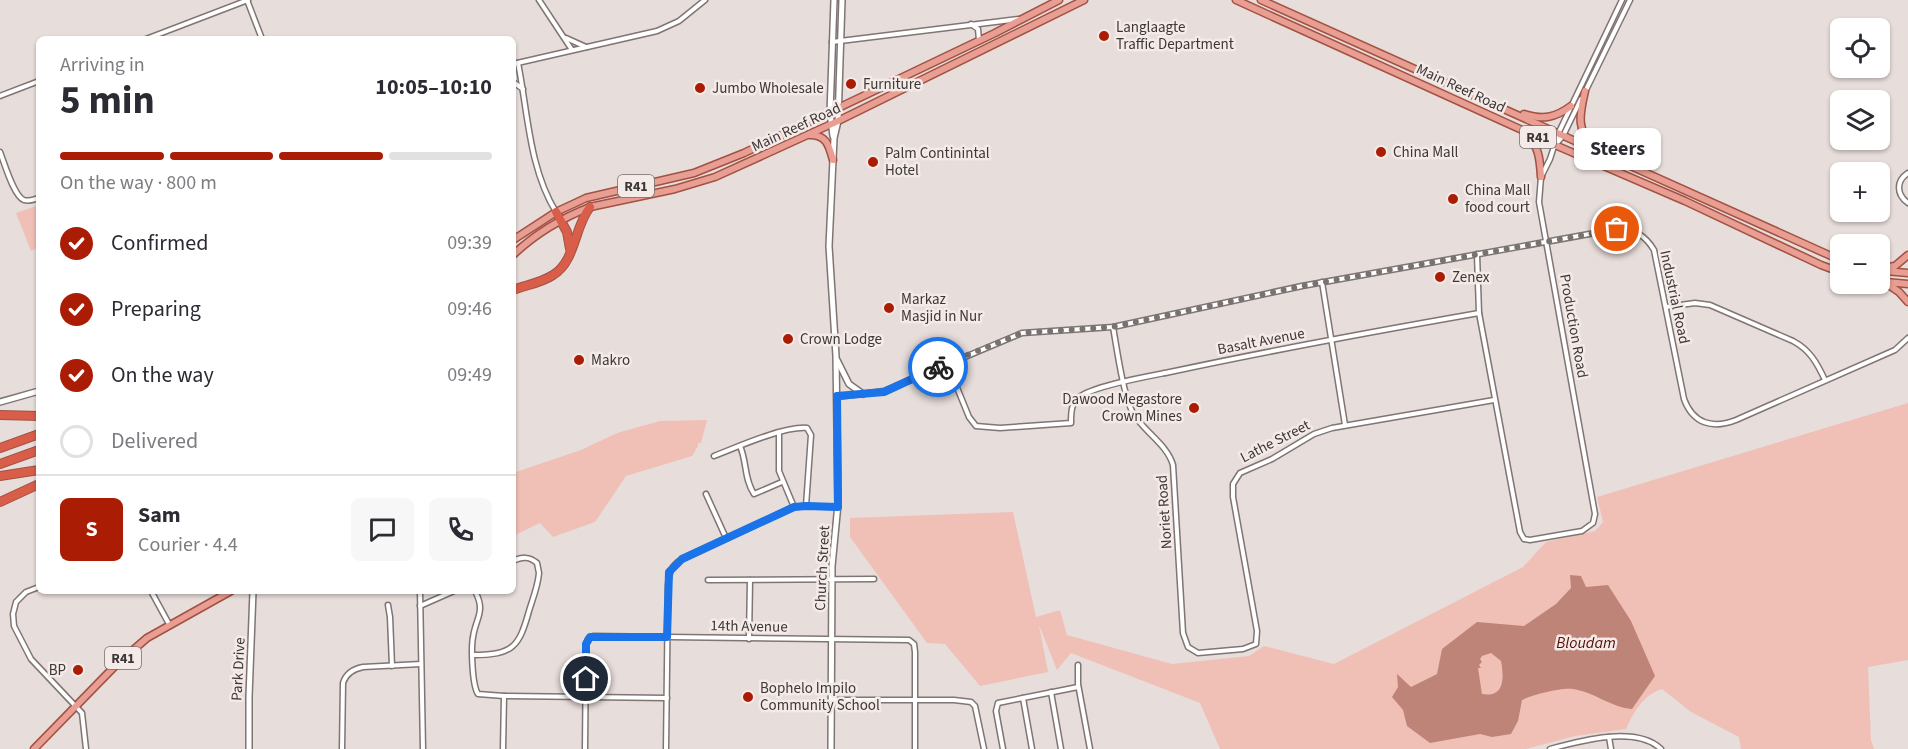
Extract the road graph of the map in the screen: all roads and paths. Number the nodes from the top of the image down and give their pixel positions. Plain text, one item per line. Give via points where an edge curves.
1 (247, 0) edge
2 (539, 0) edge
3 (705, 0) edge
4 (834, 0) edge
5 (842, 0) edge
6 (1059, 0) edge
7 (1084, 0) edge
8 (1236, 0) edge
9 (1262, 0) edge
10 (1622, 0) edge
11 (1630, 0) edge
12 (1023, 18) junction
13 (970, 24) junction
14 (995, 33) junction
15 (154, 36) edge
16 (261, 36) edge
17 (565, 38) junction
18 (979, 40) junction
19 (1000, 41) junction
20 (832, 42) junction
21 (841, 42) junction
22 (586, 47) junction
23 (572, 50) junction
24 (516, 64) edge
25 (516, 67) edge
26 (36, 82) edge
27 (516, 84) edge
28 (523, 90) junction
29 (1585, 91) junction
30 (0, 96) edge
31 (1571, 106) junction
32 (1501, 107) junction
33 (838, 109) junction
34 (830, 112) junction
35 (838, 121) junction
36 (830, 124) junction
37 (1520, 128) junction
38 (805, 135) junction
39 (1561, 135) junction
40 (834, 138) junction
41 (1555, 145) junction
42 (0, 152) edge
43 (1602, 153) junction
44 (833, 160) junction
45 (1908, 172) edge
46 (1541, 177) junction
47 (36, 199) edge
48 (1908, 203) edge
49 (590, 207) junction
50 (556, 212) junction
51 (561, 221) junction
52 (516, 238) edge
53 (1547, 242) junction
54 (570, 251) junction
55 (516, 252) edge
56 (1477, 254) junction
57 (1908, 255) edge
58 (1830, 256) edge
59 (1890, 267) edge
60 (1830, 268) edge
61 (1890, 270) edge
62 (1908, 273) edge
63 (1322, 282) junction
64 (1890, 282) edge
65 (1908, 284) edge
66 (1890, 286) edge
67 (516, 289) edge
68 (1908, 302) edge
69 (1666, 307) junction
70 (1479, 313) junction
71 (1113, 327) junction
72 (1908, 338) edge
73 (1332, 339) junction
74 (836, 356) junction
75 (947, 363) junction
76 (1825, 380) junction
77 (1124, 382) junction
78 (36, 392) edge
79 (863, 394) junction
80 (837, 396) junction
81 (1494, 400) junction
82 (0, 402) edge
83 (0, 416) edge
84 (36, 416) edge
85 (1345, 425) junction
86 (779, 433) junction
87 (36, 435) edge
88 (740, 446) junction
89 (0, 448) edge
90 (36, 451) edge
91 (714, 456) dead end
92 (0, 464) edge
93 (36, 471) edge
94 (0, 476) edge
95 (782, 482) junction
96 (36, 485) edge
97 (706, 494) dead end
98 (0, 502) edge
99 (806, 506) junction
100 (794, 507) junction
101 (838, 507) junction
102 (726, 538) junction
103 (516, 560) edge
104 (832, 578) junction
105 (874, 579) dead end
106 (708, 580) dead end
107 (750, 580) junction
108 (36, 587) edge
109 (153, 594) edge
110 (225, 594) edge
111 (254, 594) edge
112 (420, 594) edge
113 (447, 594) edge
114 (477, 594) edge
115 (388, 605) dead end
116 (420, 606) junction
117 (169, 624) junction
118 (667, 637) junction
119 (749, 639) junction
120 (831, 639) junction
121 (1256, 644) joint
122 (473, 655) junction
123 (421, 664) junction
124 (1078, 665) dead end
125 (392, 666) junction
126 (1078, 687) junction
127 (1051, 692) junction
128 (504, 696) junction
129 (586, 697) junction
130 (667, 698) junction
131 (1023, 698) junction
132 (915, 699) junction
133 (832, 700) junction
134 (76, 705) junction
135 (1609, 738) junction
136 (1659, 747) edge
137 (1558, 748) edge
138 (34, 749) edge
139 (86, 749) edge
140 (249, 749) edge
141 (342, 749) edge
142 (423, 749) edge
143 (503, 749) edge
144 (585, 749) edge
145 (666, 749) edge
146 (831, 749) edge
147 (915, 749) edge
148 (984, 749) edge
149 (1003, 749) edge
150 (1032, 749) edge
151 (1061, 749) edge
152 (1090, 749) edge
153 (1550, 749) edge
154 (1611, 749) edge

1 - 15 street
1 - 16 street
2 - 17 street
3 - 22 street via 670,26
4 - 20 main road, Church Street
5 - 21 main road, Church Street
6 - 12 main road, Main Reef Road / R41
7 - 19 main road, Main Reef Road / R41
8 - 37 main road, Main Reef Road / R41
9 - 32 main road, Main Reef Road / R41
10 - 31 street
11 - 29 street
12 - 13 street
12 - 14 main road, Main Reef Road / R41
13 - 18 street via 978,29
13 - 21 street
14 - 18 main road, Main Reef Road / R41
14 - 19 main road
17 - 22 street
17 - 23 street
18 - 33 main road, Main Reef Road / R41
19 - 35 main road, Main Reef Road / R41
20 - 21 street
20 - 34 main road, Church Street
21 - 33 main road, Church Street
22 - 23 street
23 - 24 street
25 - 28 street
26 - 30 street
27 - 28 street
28 - 50 street via 538,174
29 - 39 street
29 - 43 main road via 1579,116 1581,130
31 - 32 main road via 1553,117 1542,118
31 - 39 street
32 - 39 main road, Main Reef Road / R41
33 - 34 main road, Main Reef Road / R41
33 - 35 main road, Church Street
34 - 36 main road, Church Street
34 - 50 main road, Main Reef Road / R41 via 766,144 694,173 596,195
35 - 36 main road, Main Reef Road / R41
35 - 40 main road, Church Street
36 - 38 main road, Main Reef Road / R41
36 - 40 main road, Church Street
37 - 41 main road, Main Reef Road / R41
37 - 46 main road via 1538,149
38 - 44 main road via 824,138
38 - 49 main road, Main Reef Road / R41 via 703,181
39 - 41 street, Production Road
39 - 43 main road, Main Reef Road / R41
40 - 44 main road, Church Street
41 - 46 street, Production Road
41 - 60 main road, Main Reef Road / R41
42 - 47 street via 22,198
43 - 58 main road, Main Reef Road / R41
44 - 74 main road, Church Street via 829,246
45 - 48 street via 1901,178 1899,190
46 - 53 street, Production Road via 1539,202
49 - 51 main road, Main Reef Road / R41
49 - 54 highway
50 - 51 highway
50 - 52 main road, Main Reef Road / R41
51 - 54 highway
51 - 55 main road, Main Reef Road / R41
53 - 56 street, Industrial Road
53 - 69 street, Industrial Road via 1617,229 1637,232 1654,250
53 - 81 street, Production Road via 1595,514 1593,523 1582,531 1530,540 1522,537
54 - 67 highway via 555,274
56 - 63 street, Industrial Road
56 - 70 street
57 - 59 main road
61 - 62 main road
63 - 71 street, Industrial Road
63 - 73 street
64 - 65 main road
66 - 68 main road
69 - 76 street via 1710,305 1793,341 1810,354
69 - 76 street, Industrial Road via 1684,399 1703,423 1728,423
70 - 73 street, Basalt Avenue
70 - 81 street
71 - 75 street, Industrial Road via 1022,333
71 - 77 street, Noriet Road
72 - 76 street, Industrial Road via 1895,350
73 - 77 street, Basalt Avenue
73 - 85 street
74 - 79 main road via 849,384
74 - 80 main road, Church Street
75 - 77 street, Basalt Avenue via 976,426 1071,423 1072,409 1079,397
75 - 79 street, Industrial Road via 892,388
77 - 121 street, Noriet Road via 1132,412 1173,465 1188,647 1198,653 1243,650
78 - 82 main road
79 - 80 street, Industrial Road
80 - 101 main road, Church Street
81 - 85 street, Lathe Street
83 - 84 highway
85 - 121 street, Lathe Street via 1314,434 1272,459 1246,469 1233,484
86 - 88 street
86 - 95 street via 778,466
86 - 99 street via 804,427 810,432
87 - 89 highway
88 - 91 street
88 - 95 street via 753,493
90 - 92 highway
93 - 94 highway
95 - 100 street
96 - 98 highway
97 - 102 street
99 - 100 street
99 - 101 street
100 - 102 street
101 - 104 main road, Church Street
102 - 118 street via 682,559 669,572
103 - 122 street via 526,558 537,563 539,578 520,640 498,653
104 - 105 street
104 - 107 street
104 - 120 main road, Church Street
106 - 107 street
107 - 119 street
108 - 134 street via 16,602 14,626 31,659
109 - 117 street
110 - 117 main road, R41
111 - 140 main road, Park Drive
112 - 116 street
113 - 116 street
114 - 122 street via 481,607 473,634
115 - 125 street
116 - 123 street
117 - 134 main road, R41 via 133,649
118 - 119 street, 14th Avenue
118 - 129 street, 14th Avenue via 593,636 587,641
118 - 130 street
119 - 120 street, 14th Avenue
120 - 132 street, 14th Avenue via 912,642
120 - 133 main road, Church Street
122 - 128 street via 476,692
123 - 125 street
123 - 142 street
124 - 126 street
125 - 141 street via 358,668 344,679
126 - 127 street
126 - 152 street
127 - 131 street
127 - 151 street
128 - 129 street
128 - 143 street
129 - 130 street
129 - 144 street
130 - 145 street
131 - 149 street via 997,705
131 - 150 street
132 - 133 street
132 - 147 street
132 - 148 street via 974,704
133 - 146 main road, Church Street
134 - 138 main road, R41
134 - 139 street via 84,719
135 - 136 street via 1625,736
135 - 137 street
135 - 154 street
137 - 153 street

